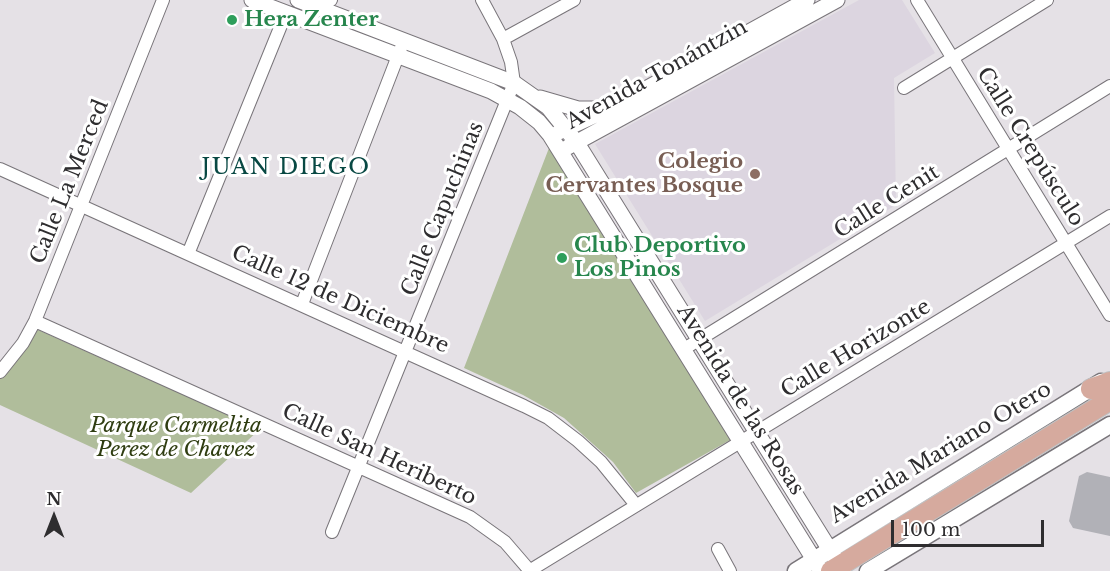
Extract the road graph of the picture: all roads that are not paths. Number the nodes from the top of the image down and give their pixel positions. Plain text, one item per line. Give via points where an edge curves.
1 (163, 0) edge
2 (252, 0) edge
3 (298, 0) edge
4 (331, 0) edge
5 (482, 0) edge
6 (574, 0) edge
7 (807, 0) edge
8 (837, 0) edge
9 (917, 0) edge
10 (1047, 0) edge
11 (317, 8) junction
12 (286, 13) junction
13 (309, 22) junction
14 (503, 39) junction
15 (404, 41) junction
16 (398, 56) junction
17 (952, 58) junction
18 (514, 83) junction
19 (1110, 86) edge
20 (904, 88) dead end
21 (538, 98) junction
22 (508, 99) junction
23 (613, 107) junction
24 (567, 129) junction
25 (550, 135) junction
26 (577, 143) junction
27 (1009, 150) junction
28 (560, 152) junction
29 (0, 170) edge
30 (82, 206) junction
31 (1110, 216) edge
32 (1066, 243) junction
33 (188, 254) junction
34 (302, 304) junction
35 (1110, 315) edge
36 (35, 321) junction
37 (700, 340) junction
38 (684, 349) junction
39 (407, 351) junction
40 (0, 372) edge
41 (1110, 376) edge
42 (1110, 382) edge
43 (1091, 389) junction
44 (1110, 400) edge
45 (1110, 406) edge
46 (1071, 424) junction
47 (1110, 425) edge
48 (757, 432) junction
49 (741, 441) junction
50 (359, 467) junction
51 (636, 506) junction
52 (332, 532) dead end
53 (718, 549) dead end
54 (830, 565) edge
55 (529, 571) edge
56 (730, 571) edge
57 (796, 571) edge
58 (868, 571) edge

1 - 30 street, Calle La Merced
2 - 12 street, Avenida de las Rosas
3 - 11 street, Avenida de las Rosas
4 - 11 street
5 - 14 street
6 - 14 street
7 - 23 street, Avenida Tonántzin
8 - 26 street, Avenida Tonántzin
9 - 17 street, Calle Crepúsculo
10 - 17 street
11 - 13 street
11 - 15 street, Avenida de las Rosas
12 - 13 street, Avenida de las Rosas
12 - 33 street
13 - 16 street, Avenida de las Rosas
14 - 18 street
15 - 16 street
15 - 18 street, Avenida de las Rosas
16 - 22 street, Avenida de las Rosas
16 - 34 street
17 - 20 street
17 - 27 street, Calle Crepúsculo
18 - 21 street, Avenida de las Rosas
18 - 22 street, Calle Capuchinas
19 - 27 street, Calle Cenit
21 - 23 street via 578,109
21 - 24 street, Avenida de las Rosas
22 - 25 street, Avenida de las Rosas
22 - 39 street, Calle Capuchinas
23 - 24 street, Avenida Tonántzin
24 - 25 street, Avenida Tonántzin
24 - 26 street, Avenida de las Rosas
25 - 28 street, Avenida de las Rosas
26 - 28 street, Avenida Tonántzin
26 - 37 street, Avenida de las Rosas
27 - 32 street, Calle Crepúsculo
27 - 37 street, Calle Cenit
28 - 38 street, Avenida de las Rosas
29 - 30 street, Calle 12 de Diciembre
30 - 33 street, Calle 12 de Diciembre
30 - 36 street, Calle La Merced
31 - 32 street, Calle Horizonte
32 - 35 street, Calle Crepúsculo
32 - 48 street, Calle Horizonte
33 - 34 street, Calle 12 de Diciembre
34 - 39 street, Calle 12 de Diciembre
36 - 40 street, Calle La Merced
36 - 50 street, Calle San Heriberto
37 - 38 street, Calle Cenit
37 - 48 street, Avenida de las Rosas
38 - 49 street, Avenida de las Rosas
39 - 50 street, Calle Capuchinas
39 - 51 street, Calle 12 de Diciembre via 548,418 601,462
41 - 43 main road, Avenida Mariano Otero
42 - 43 main road
43 - 54 main road, Avenida Mariano Otero
44 - 46 main road, Avenida Mariano Otero
45 - 46 main road
46 - 54 main road, Avenida Mariano Otero
47 - 58 main road
48 - 49 street, Calle Horizonte
48 - 54 street, Avenida de las Rosas
49 - 51 street, Calle Horizonte
49 - 54 street, Avenida de las Rosas
50 - 52 street, Calle Capuchinas
50 - 55 street, Calle San Heriberto via 470,517 505,542
51 - 55 street, Calle Horizonte
53 - 56 street
54 - 57 main road, Avenida Mariano Otero

